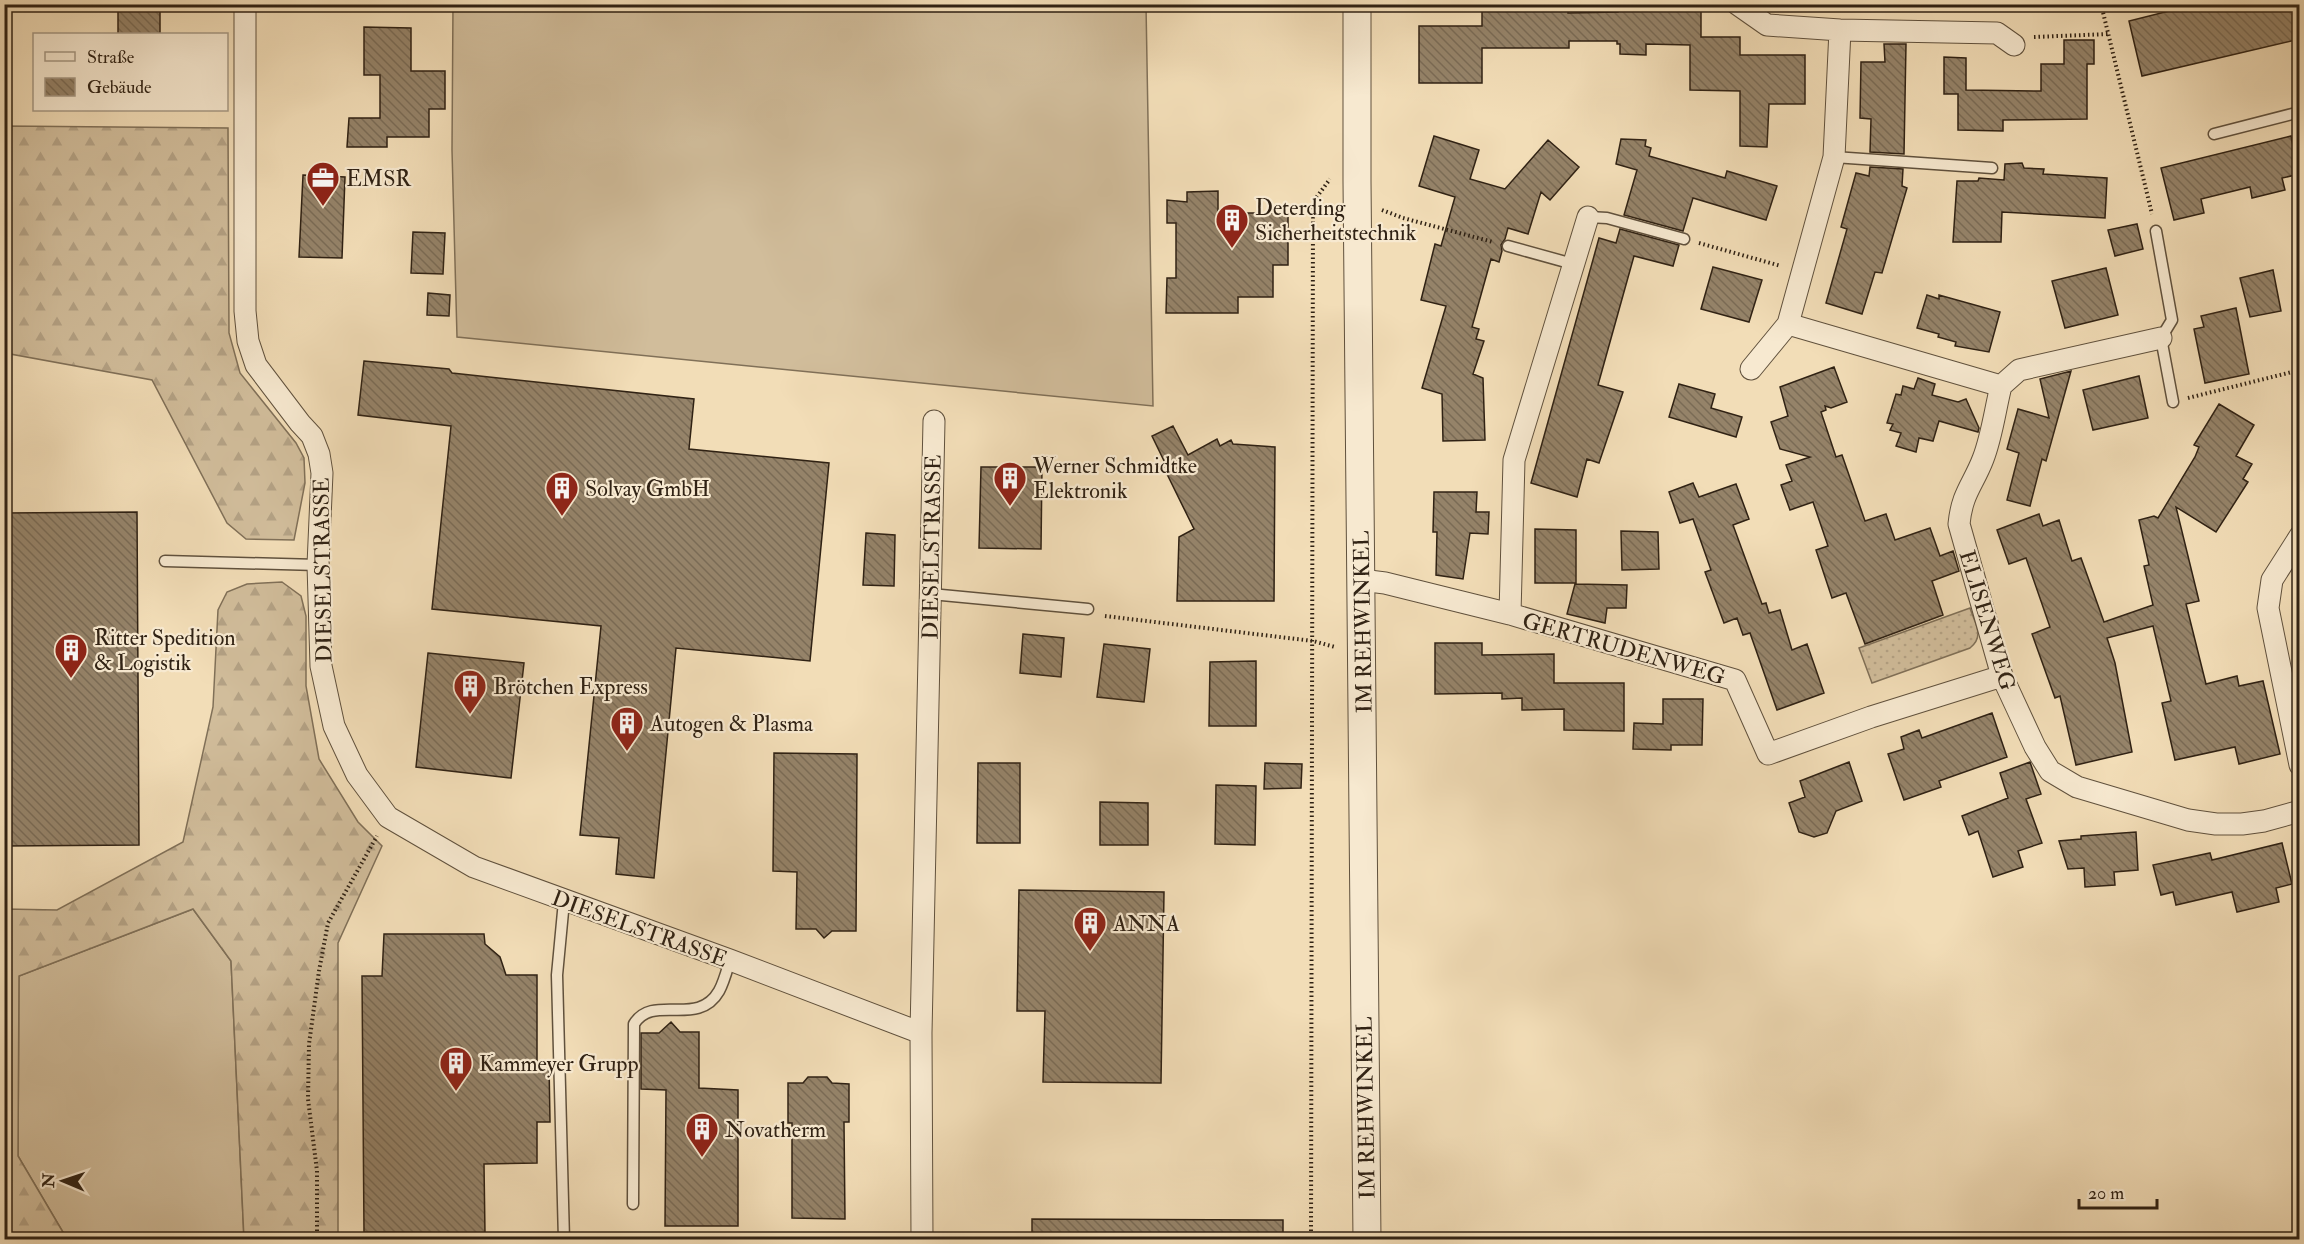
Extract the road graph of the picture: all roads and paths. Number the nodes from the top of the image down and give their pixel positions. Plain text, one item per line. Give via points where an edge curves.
1 (245, 4) edge
2 (1357, 4) edge
3 (1737, 4) edge
4 (2101, 4) edge
5 (1840, 30) junction
6 (2109, 34) junction
7 (2014, 45) joint
8 (2300, 112) edge
9 (2214, 134) dead end
10 (1834, 157) junction
11 (1992, 168) dead end
12 (1330, 170) dead end
13 (1382, 210) dead end
14 (1588, 218) joint
15 (2156, 231) joint
16 (1684, 239) joint
17 (1508, 246) joint
18 (1573, 264) junction
19 (1802, 272) junction
20 (1788, 324) junction
21 (2161, 338) junction
22 (1751, 369) dead end
23 (2300, 369) edge
24 (2001, 386) junction
25 (2173, 402) joint
26 (934, 421) dead end
27 (2300, 536) edge
28 (165, 561) dead end
29 (318, 565) junction
30 (1361, 580) junction
31 (931, 594) junction
32 (1088, 609) joint
33 (1510, 614) junction
34 (1313, 641) junction
35 (1363, 652) junction
36 (2002, 676) junction
37 (2300, 765) edge
38 (2300, 811) edge
39 (388, 818) junction
40 (564, 902) junction
41 (730, 960) junction
42 (921, 1033) junction
43 (633, 1204) dead end
44 (317, 1239) edge
45 (564, 1239) edge
46 (922, 1239) edge
47 (1311, 1239) edge
48 (1367, 1239) edge

1 - 29 street, DIESELSTRASSE via 248,341 256,365 312,436 319,454 322,473
2 - 30 street, IM REHWINKEL
3 - 5 street via 1767,25
4 - 6 path
5 - 7 street via 1997,33
5 - 10 street
6 - 7 path via 2034,38
6 - 15 path
8 - 9 lane
10 - 11 lane
10 - 19 street
12 - 34 path via 1330,182 1313,202
13 - 17 path
14 - 16 lane via 1607,218
14 - 18 street, GERTRUDENWEG
15 - 21 lane via 2172,320
16 - 19 path
17 - 18 lane
18 - 33 street, GERTRUDENWEG via 1514,460
19 - 20 street
20 - 22 street
20 - 24 street
21 - 24 street via 2019,370
21 - 25 lane
23 - 25 path
24 - 36 street, ELISENWEG via 1983,459 1966,490 1959,524
26 - 31 street, DIESELSTRASSE
27 - 37 street via 2272,580 2268,608
28 - 29 lane
29 - 39 street, DIESELSTRASSE via 321,666 334,726 357,775
30 - 33 street, GERTRUDENWEG
30 - 35 street, IM REHWINKEL
31 - 32 lane
31 - 42 street, DIESELSTRASSE
32 - 34 path via 1102,616
33 - 36 street, GERTRUDENWEG via 1735,680 1768,754
34 - 35 path
34 - 47 path
35 - 48 street, IM REHWINKEL
36 - 38 street, ELISENWEG via 2050,771 2078,787 2188,820 2216,824 2264,821
39 - 40 street, DIESELSTRASSE via 474,867
39 - 44 path via 328,923 319,970 309,1044 308,1099 317,1171
40 - 41 street, DIESELSTRASSE
40 - 45 lane via 557,975
41 - 42 street, DIESELSTRASSE
41 - 43 lane via 719,992 709,1002 690,1011 657,1010 640,1015 634,1024
42 - 46 street, DIESELSTRASSE

